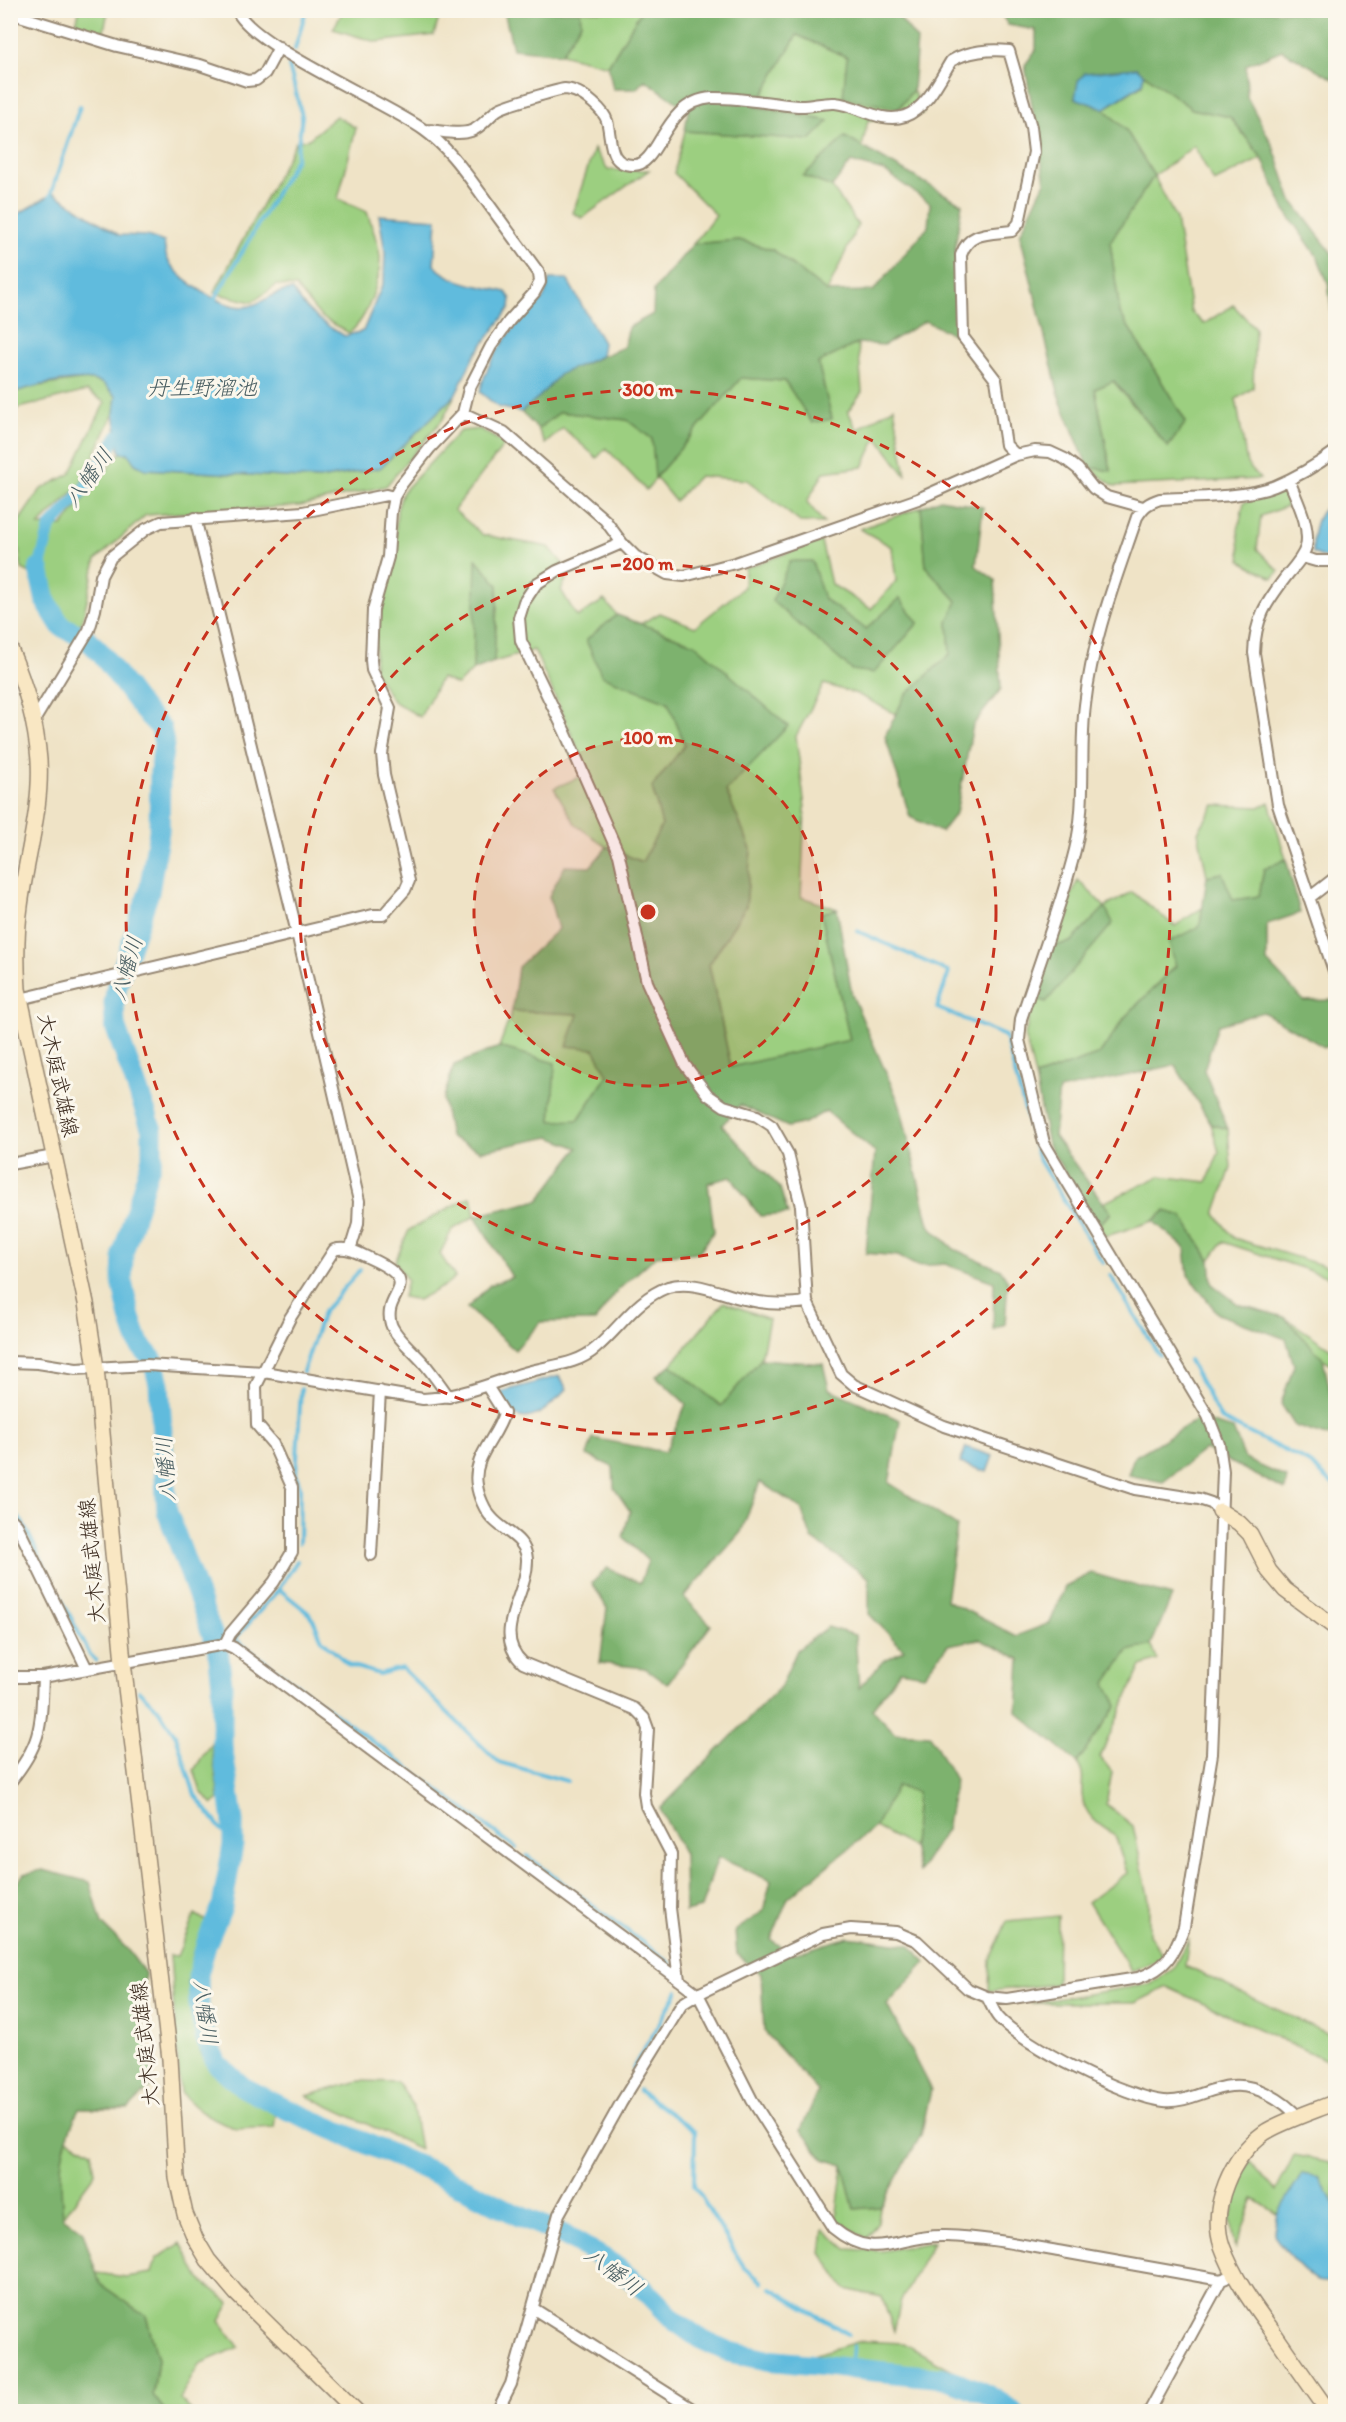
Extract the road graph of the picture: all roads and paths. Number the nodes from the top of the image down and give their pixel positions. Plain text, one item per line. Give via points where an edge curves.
1 (237, 10) edge
2 (10, 14) edge
3 (279, 47) junction
4 (426, 130) junction
5 (463, 413) junction
6 (1335, 451) edge
7 (1016, 455) junction
8 (1289, 480) junction
9 (394, 497) junction
10 (1143, 507) junction
11 (195, 518) junction
12 (622, 543) junction
13 (1302, 557) junction
14 (1335, 561) edge
15 (10, 649) edge
16 (34, 721) junction
17 (1335, 877) edge
18 (1310, 898) junction
19 (297, 933) junction
20 (1335, 977) edge
21 (16, 992) edge
22 (54, 1156) junction
23 (10, 1164) edge
24 (350, 1250) junction
25 (807, 1302) junction
26 (10, 1362) edge
27 (96, 1368) junction
28 (264, 1371) junction
29 (488, 1386) junction
30 (380, 1391) junction
31 (449, 1398) junction
32 (1220, 1511) junction
33 (10, 1518) edge
34 (371, 1555) dead end
35 (1335, 1628) edge
36 (225, 1644) junction
37 (123, 1662) junction
38 (87, 1669) junction
39 (10, 1677) edge
40 (43, 1677) junction
41 (10, 1782) edge
42 (679, 1980) junction
43 (698, 1994) junction
44 (987, 1997) junction
45 (1335, 2102) edge
46 (1299, 2118) junction
47 (1227, 2277) junction
48 (534, 2309) junction
49 (357, 2412) edge
50 (497, 2412) edge
51 (697, 2412) edge
52 (1149, 2412) edge
53 (1329, 2412) edge

1 - 3 street via 248,28
2 - 3 street via 247,81 265,73
3 - 4 street
4 - 5 street via 453,156 539,273 540,282 534,293 491,346 469,389
4 - 7 street via 469,132 500,108 565,89 577,92 601,110 607,119 615,158 636,166 647,160 678,112 692,101 713,98 802,106 835,103 893,118 917,110 951,61 960,56 1009,51 1031,127 1034,152 1019,223 1012,231 973,237 961,255 963,337 996,381 1006,445
5 - 9 street via 430,448
5 - 12 street via 504,432 605,520
6 - 8 street
7 - 10 street via 1050,452 1078,469 1093,488 1107,497
7 - 12 street via 918,499 735,563 684,576 651,567
8 - 10 street via 1240,494 1160,500
8 - 13 street via 1306,526 1307,546
9 - 11 street via 386,495 303,512
9 - 19 street via 388,557 373,610 371,660 390,708 382,754 384,776 409,881 383,915
10 - 32 street via 1097,636 1084,707 1082,809 1076,849 1021,1019 1019,1040 1044,1143 1208,1416 1219,1444 1223,1470
11 - 16 street via 161,522 111,556 101,576 89,630
11 - 19 street
12 - 25 street via 536,584 519,618 521,641 618,855 647,982 685,1065 708,1095 772,1126 788,1154 801,1206
13 - 14 street
13 - 18 street via 1262,613 1255,631 1254,653 1278,805
15 - 16 main road, 大木庭武雄線
16 - 21 main road, 大木庭武雄線 via 39,762 37,804 20,907
17 - 18 street
18 - 20 street
19 - 21 street via 113,976
19 - 24 street via 359,1202 358,1224
21 - 22 main road, 大木庭武雄線
22 - 23 street
22 - 27 main road, 大木庭武雄線
24 - 28 street via 334,1250 290,1318
24 - 31 street via 396,1273 399,1289 390,1313 391,1326
25 - 29 street via 787,1305 746,1300 694,1286 670,1286 638,1304 579,1360
25 - 32 street via 841,1374 854,1385 944,1426 1135,1490 1199,1499
26 - 27 street
27 - 28 street via 147,1365
27 - 37 main road, 大木庭武雄線
28 - 30 street
28 - 36 street via 256,1386 256,1425 273,1444 292,1487 292,1552 274,1582
29 - 31 street
29 - 42 street via 504,1413 482,1454 477,1486 492,1518 522,1544 527,1556 509,1642 514,1655 523,1663 635,1709 644,1718 648,1730 644,1793 646,1806 671,1854 670,1908
30 - 31 street via 423,1399
30 - 34 street
32 - 35 main road via 1250,1534 1269,1571 1286,1590
32 - 44 street via 1212,1754 1184,1927 1176,1947 1165,1964 1138,1978 1007,1999
33 - 38 street
36 - 37 street
36 - 42 street
37 - 38 street
37 - 49 main road, 大木庭武雄線 via 170,2059 177,2178 184,2214 208,2260 236,2293
38 - 40 street
39 - 40 street
40 - 41 street via 41,1727 28,1761
42 - 43 street
43 - 44 street via 823,1934 851,1929 896,1932 917,1941 968,1989
43 - 47 street via 752,2100 833,2228 848,2240 881,2246 926,2237 983,2238
43 - 48 street via 682,2004 559,2214
44 - 46 street via 999,2017 1029,2041 1108,2085 1165,2102 1244,2086 1272,2096
45 - 46 main road
46 - 47 main road via 1265,2132 1244,2152 1230,2175 1218,2223
47 - 52 street
47 - 53 main road via 1243,2290
48 - 50 street via 511,2384
48 - 51 street

